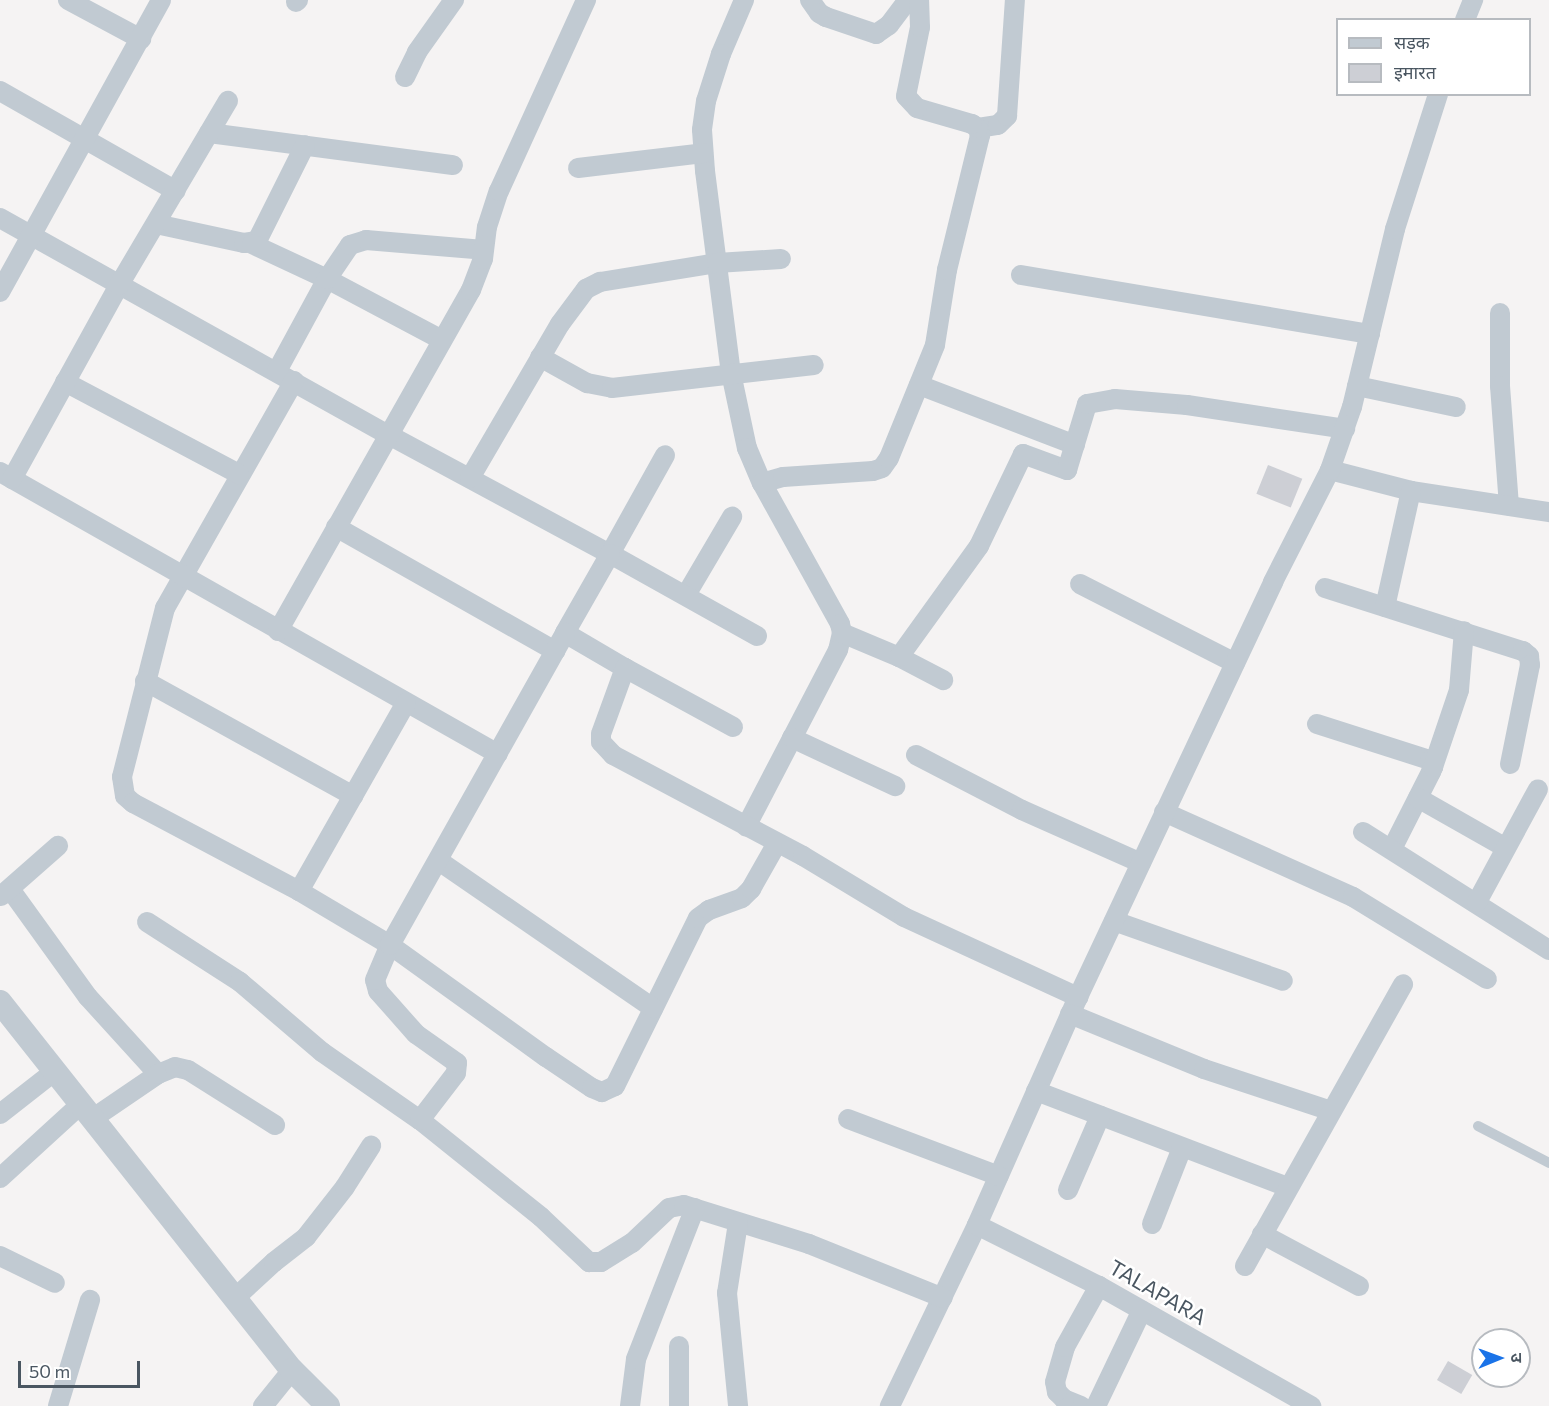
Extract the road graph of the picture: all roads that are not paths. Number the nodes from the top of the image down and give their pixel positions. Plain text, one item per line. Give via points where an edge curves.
1 (68, 0) edge
2 (161, 0) edge
3 (454, 0) edge
4 (586, 0) edge
5 (744, 0) edge
6 (810, 0) edge
7 (908, 0) edge
8 (919, 0) edge
9 (1015, 0) edge
10 (1473, 0) edge
11 (1466, 18) edge
12 (141, 39) junction
13 (405, 77) dead end
14 (0, 91) edge
15 (1437, 96) edge
16 (228, 101) dead end
17 (978, 128) junction
18 (209, 133) junction
19 (85, 138) junction
20 (305, 145) junction
21 (703, 153) junction
22 (453, 165) dead end
23 (578, 168) dead end
24 (176, 191) junction
25 (0, 218) edge
26 (156, 224) junction
27 (32, 235) junction
28 (252, 244) junction
29 (484, 250) junction
30 (781, 260) dead end
31 (717, 263) junction
32 (1021, 275) dead end
33 (327, 279) junction
34 (119, 285) junction
35 (0, 292) edge
36 (1500, 313) dead end
37 (1370, 334) junction
38 (442, 340) junction
39 (540, 357) junction
40 (814, 365) dead end
41 (277, 371) junction
42 (731, 373) junction
43 (294, 381) junction
44 (65, 382) junction
45 (919, 385) junction
46 (1357, 386) junction
47 (1456, 407) dead end
48 (1345, 429) junction
49 (387, 434) junction
50 (1075, 445) junction
51 (664, 455) dead end
52 (1330, 470) junction
53 (239, 474) junction
54 (6, 475) edge
55 (470, 478) junction
56 (762, 483) junction
57 (1411, 491) junction
58 (1509, 506) junction
59 (1549, 512) edge
60 (732, 517) dead end
61 (336, 527) junction
62 (610, 554) junction
63 (183, 575) junction
64 (1080, 584) dead end
65 (1325, 588) dead end
66 (686, 595) junction
67 (1385, 607) junction
68 (278, 631) junction
69 (1464, 631) junction
70 (565, 633) junction
71 (842, 633) junction
72 (757, 636) dead end
73 (555, 651) junction
74 (899, 657) junction
75 (1235, 663) junction
76 (625, 668) junction
77 (943, 680) dead end
78 (146, 681) junction
79 (406, 703) junction
80 (1317, 724) dead end
81 (733, 727) dead end
82 (792, 738) junction
83 (498, 754) junction
84 (916, 755) dead end
85 (1510, 764) dead end
86 (1433, 767) junction
87 (895, 786) dead end
88 (1538, 789) dead end
89 (353, 796) junction
90 (1418, 798) junction
91 (1164, 812) junction
92 (746, 827) junction
93 (1363, 832) dead end
94 (777, 843) junction
95 (58, 846) dead end
96 (1506, 848) junction
97 (1392, 849) junction
98 (439, 861) junction
99 (1141, 863) junction
100 (299, 891) junction
101 (5, 893) edge
102 (1477, 902) junction
103 (1114, 921) junction
104 (147, 922) dead end
105 (390, 945) junction
106 (1549, 950) edge
107 (1487, 979) dead end
108 (1283, 981) dead end
109 (1403, 984) dead end
110 (0, 1002) edge
111 (1074, 1005) junction
112 (653, 1008) junction
113 (55, 1071) junction
114 (158, 1074) junction
115 (1036, 1091) junction
116 (87, 1111) junction
117 (1331, 1111) junction
118 (0, 1114) edge
119 (1100, 1116) junction
120 (848, 1119) dead end
121 (420, 1120) junction
122 (275, 1125) dead end
123 (1478, 1126) dead end
124 (371, 1146) dead end
125 (1182, 1148) junction
126 (1549, 1163) edge
127 (999, 1176) junction
128 (0, 1178) edge
129 (1287, 1187) junction
130 (1068, 1190) dead end
131 (695, 1208) junction
132 (738, 1223) junction
133 (1152, 1224) dead end
134 (977, 1225) junction
135 (1262, 1234) junction
136 (0, 1256) edge
137 (1245, 1266) dead end
138 (55, 1283) dead end
139 (1099, 1286) junction
140 (1359, 1286) dead end
141 (942, 1298) junction
142 (90, 1299) dead end
143 (235, 1299) junction
144 (1142, 1310) junction
145 (679, 1346) dead end
146 (292, 1370) junction
147 (58, 1406) edge
148 (263, 1406) edge
149 (328, 1406) edge
150 (630, 1406) edge
151 (679, 1406) edge
152 (738, 1406) edge
153 (890, 1406) edge
154 (1081, 1406) edge
155 (1096, 1406) edge
156 (1311, 1406) edge

1 - 12 street
2 - 12 street
3 - 13 street via 417,52
4 - 29 street via 499,191
5 - 21 street via 706,101
6 - 7 street via 826,17 876,34 889,26
8 - 17 street via 920,27 906,96 917,108
9 - 17 street via 1007,116 998,124
10 - 11 street
12 - 19 street
14 - 19 street
15 - 37 street via 1395,229
16 - 18 street
17 - 45 street via 980,136 947,270 940,324
18 - 20 street
18 - 24 street
19 - 24 street
19 - 27 street
20 - 22 street
20 - 28 street via 262,235
21 - 23 street
21 - 31 street
24 - 26 street
25 - 27 street
26 - 28 street
26 - 34 street
27 - 34 street
27 - 35 street
28 - 33 street
29 - 33 street via 357,241 343,253
29 - 38 street via 478,273
30 - 31 street
31 - 39 street via 600,282 586,289
31 - 42 street
32 - 37 street
33 - 38 street
33 - 41 street
34 - 41 street
34 - 44 street
36 - 58 street via 1500,386
37 - 46 street
38 - 49 street
39 - 42 street via 587,383 612,388
39 - 55 street
40 - 42 street
41 - 43 street
42 - 56 street via 747,448
43 - 49 street
43 - 53 street
44 - 53 street
44 - 54 street
45 - 50 street
45 - 56 street via 882,468 783,477
46 - 47 street
46 - 48 street
48 - 50 street via 1187,405 1096,400 1087,404
48 - 52 street
49 - 55 street
49 - 61 street
50 - 74 street via 1067,470 1023,454 979,546
51 - 62 street
52 - 57 street
52 - 75 street
53 - 63 street
54 - 63 street
55 - 62 street
56 - 71 street
57 - 58 street
57 - 67 street
58 - 59 street
60 - 66 street
61 - 68 street
61 - 73 street
62 - 66 street
62 - 70 street
63 - 68 street
63 - 78 street via 165,608
64 - 75 street
65 - 67 street
66 - 72 street
67 - 69 street
68 - 79 street
69 - 85 street via 1529,656
69 - 86 street via 1459,690
70 - 73 street
70 - 76 street
71 - 74 street
71 - 82 street via 838,650
73 - 83 street
74 - 77 street
75 - 91 street
76 - 81 street
76 - 92 street via 601,734 606,749
78 - 89 street
78 - 100 street via 122,777 125,796
79 - 83 street
79 - 89 street
80 - 86 street via 1424,757
82 - 87 street
82 - 92 street
83 - 98 street
84 - 99 street via 1022,810
86 - 90 street
88 - 96 street
89 - 100 street
90 - 96 street
90 - 97 street
91 - 99 street
91 - 107 street via 1353,897
92 - 94 street
93 - 97 street
94 - 111 street via 904,918
94 - 112 street via 752,889 742,898 698,918
95 - 101 street
96 - 102 street
97 - 102 street
98 - 105 street
98 - 112 street
99 - 103 street
100 - 105 street
101 - 114 street via 88,997
102 - 106 street
103 - 108 street
103 - 111 street
104 - 121 street via 240,982 322,1052
105 - 112 street via 546,1057 602,1092 615,1086
105 - 121 street via 375,980 378,991 423,1040 457,1063 456,1073
109 - 117 street
110 - 113 street
111 - 115 street
111 - 117 street via 1204,1069
113 - 116 street
113 - 118 street
114 - 116 street
114 - 122 street via 175,1067 188,1070
115 - 119 street
115 - 127 street
116 - 128 street
116 - 143 street
117 - 129 street
119 - 125 street
119 - 130 street
120 - 127 street
121 - 131 street via 541,1217 589,1262 601,1262 632,1243 669,1208
123 - 126 lane
124 - 143 street via 306,1237
125 - 129 street
125 - 133 street
127 - 134 street
129 - 135 street
131 - 132 street
131 - 150 street via 636,1359
132 - 141 street via 809,1244
132 - 152 street via 727,1293
134 - 139 street, TALAPARA
134 - 141 street
135 - 137 street
135 - 140 street
136 - 138 street
139 - 144 street, TALAPARA
139 - 154 street via 1065,1347 1055,1382 1064,1399
141 - 153 street
142 - 147 street
143 - 146 street
144 - 155 street
144 - 156 street, TALAPARA
145 - 151 street
146 - 148 street
146 - 149 street

